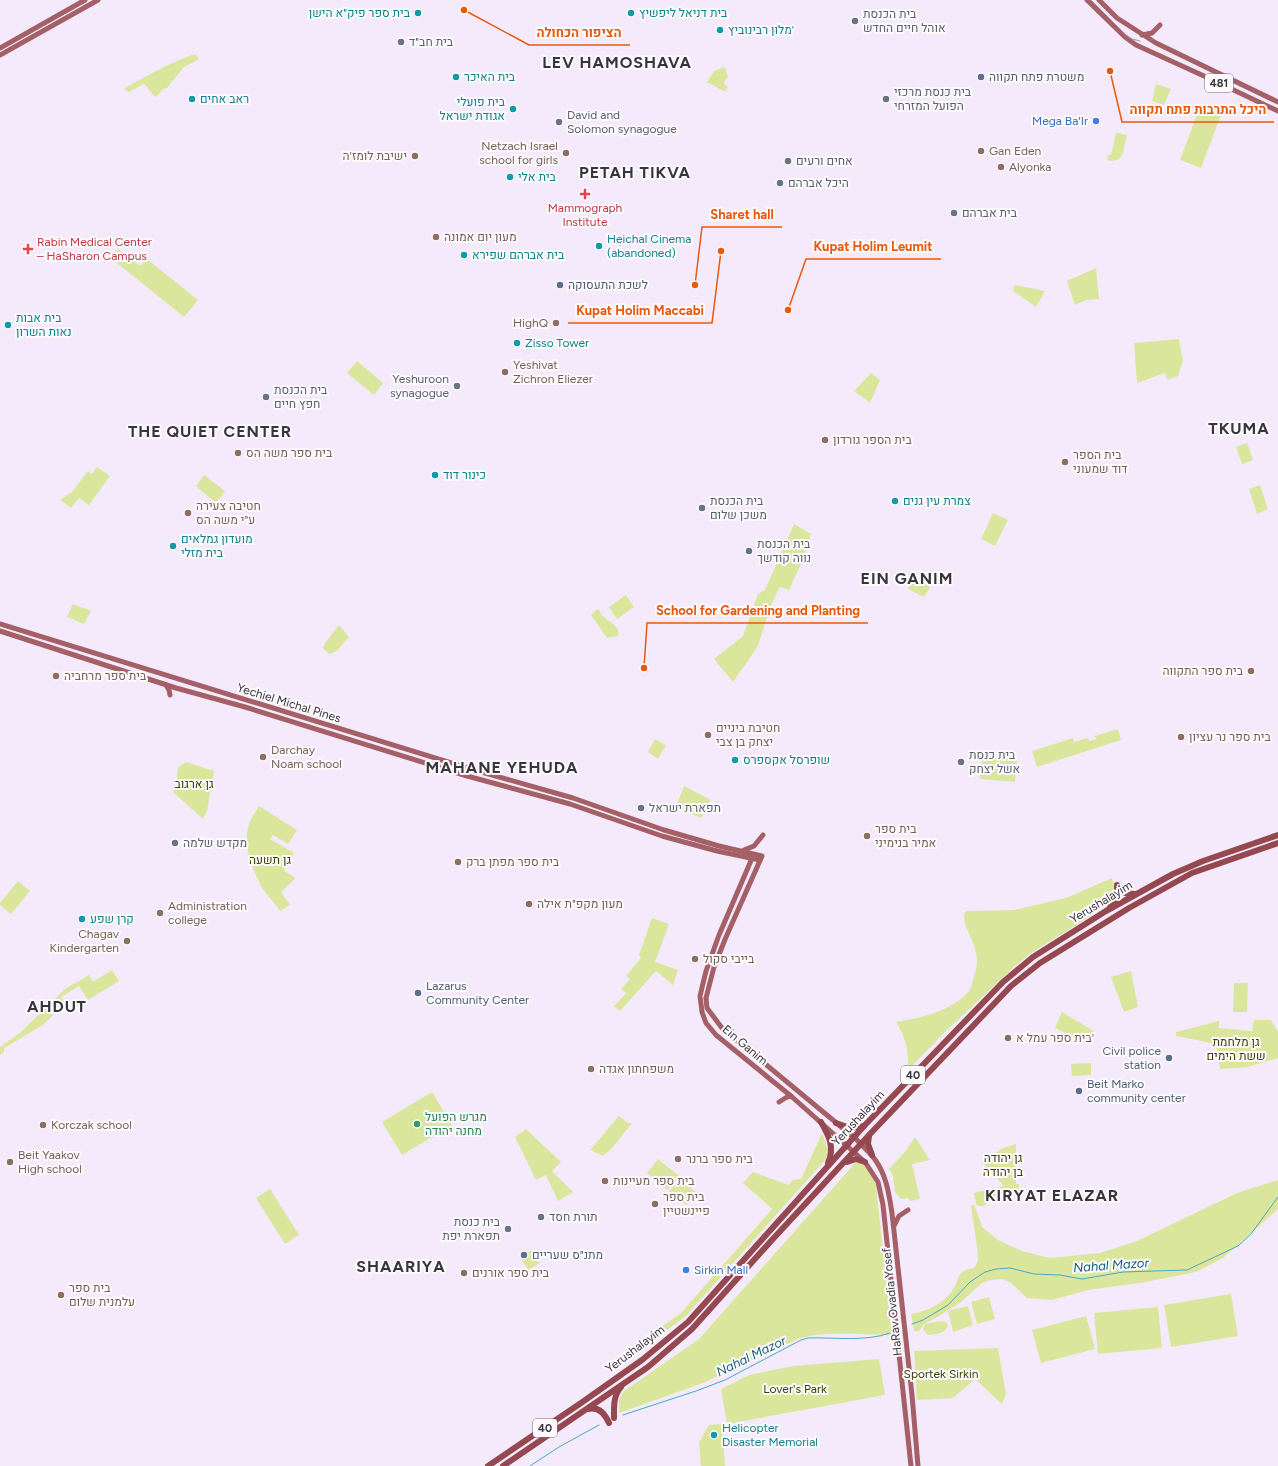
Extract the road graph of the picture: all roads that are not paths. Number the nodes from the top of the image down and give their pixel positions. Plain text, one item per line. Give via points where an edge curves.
1 (85, 0) edge
2 (98, 0) edge
3 (1087, 0) edge
4 (1098, 0) edge
5 (1160, 25) dead end
6 (1142, 35) junction
7 (0, 48) edge
8 (0, 55) edge
9 (1278, 102) edge
10 (1278, 111) edge
11 (0, 624) edge
12 (0, 631) edge
13 (165, 684) junction
14 (170, 695) dead end
15 (763, 835) dead end
16 (1278, 835) edge
17 (1278, 843) edge
18 (742, 851) junction
19 (754, 856) junction
20 (1136, 894) junction
21 (1106, 911) junction
22 (791, 1096) junction
23 (779, 1102) dead end
24 (821, 1122) junction
25 (836, 1123) junction
26 (864, 1126) junction
27 (870, 1134) junction
28 (853, 1137) junction
29 (861, 1144) junction
30 (847, 1145) junction
31 (854, 1152) junction
32 (872, 1155) junction
33 (865, 1162) junction
34 (838, 1167) junction
35 (826, 1169) junction
36 (908, 1210) dead end
37 (893, 1227) junction
38 (625, 1382) junction
39 (585, 1410) junction
40 (488, 1466) edge
41 (503, 1466) edge
42 (911, 1466) edge
43 (918, 1466) edge

1 - 7 main road
2 - 8 main road
3 - 10 main road, 481 via 1136,45
4 - 6 main road, 481 via 1116,18
5 - 6 main road via 1152,33
6 - 9 main road, 481
11 - 18 main road, Yechiel Michal Pines via 573,798 664,830
12 - 13 main road, Yechiel Michal Pines
13 - 14 main road
13 - 19 main road, Yechiel Michal Pines via 467,776 570,804 662,836 717,851
15 - 18 main road via 751,848
16 - 20 highway, Yerushalayim / 40 via 1203,861
17 - 27 highway, Yerushalayim / 40 via 1192,873 1040,963 1011,986
18 - 19 main road
19 - 22 main road, Ein Ganim via 706,971 700,996 701,1010 706,1023 716,1035
19 - 25 main road, Ein Ganim via 761,858 714,967 706,998 707,1008 722,1028
20 - 21 highway, Yerushalayim / 40
20 - 21 highway via 1129,894 1118,888 1115,902
21 - 26 highway, Yerushalayim / 40 via 1033,957 1003,982
22 - 23 main road
22 - 24 main road, Ein Ganim
24 - 30 main road, Ein Ganim
24 - 35 highway via 832,1147
25 - 26 highway via 850,1128
25 - 28 main road, Ein Ganim
26 - 28 highway, Yerushalayim / 40
27 - 29 highway, Yerushalayim / 40
27 - 32 highway via 868,1144
28 - 29 main road, Ein Ganim
28 - 30 highway, Yerushalayim / 40
29 - 31 highway, Yerushalayim / 40
29 - 32 main road, HaRav Ovadia Yosef
30 - 31 main road, Ein Ganim
30 - 35 highway, Yerushalayim / 40
31 - 33 main road, HaRav Ovadia Yosef
31 - 34 highway, Yerushalayim / 40
32 - 37 main road, HaRav Ovadia Yosef via 886,1181
33 - 34 highway via 856,1159
33 - 42 main road, HaRav Ovadia Yosef via 878,1182 882,1198
34 - 38 highway, Yerushalayim / 40 via 692,1329 648,1367
35 - 40 highway, Yerushalayim / 40 via 688,1322 642,1360
36 - 37 main road via 899,1216
37 - 43 main road, HaRav Ovadia Yosef
38 - 39 highway, Yerushalayim / 40
38 - 39 highway via 616,1394 612,1420 597,1409
39 - 41 highway, Yerushalayim / 40

